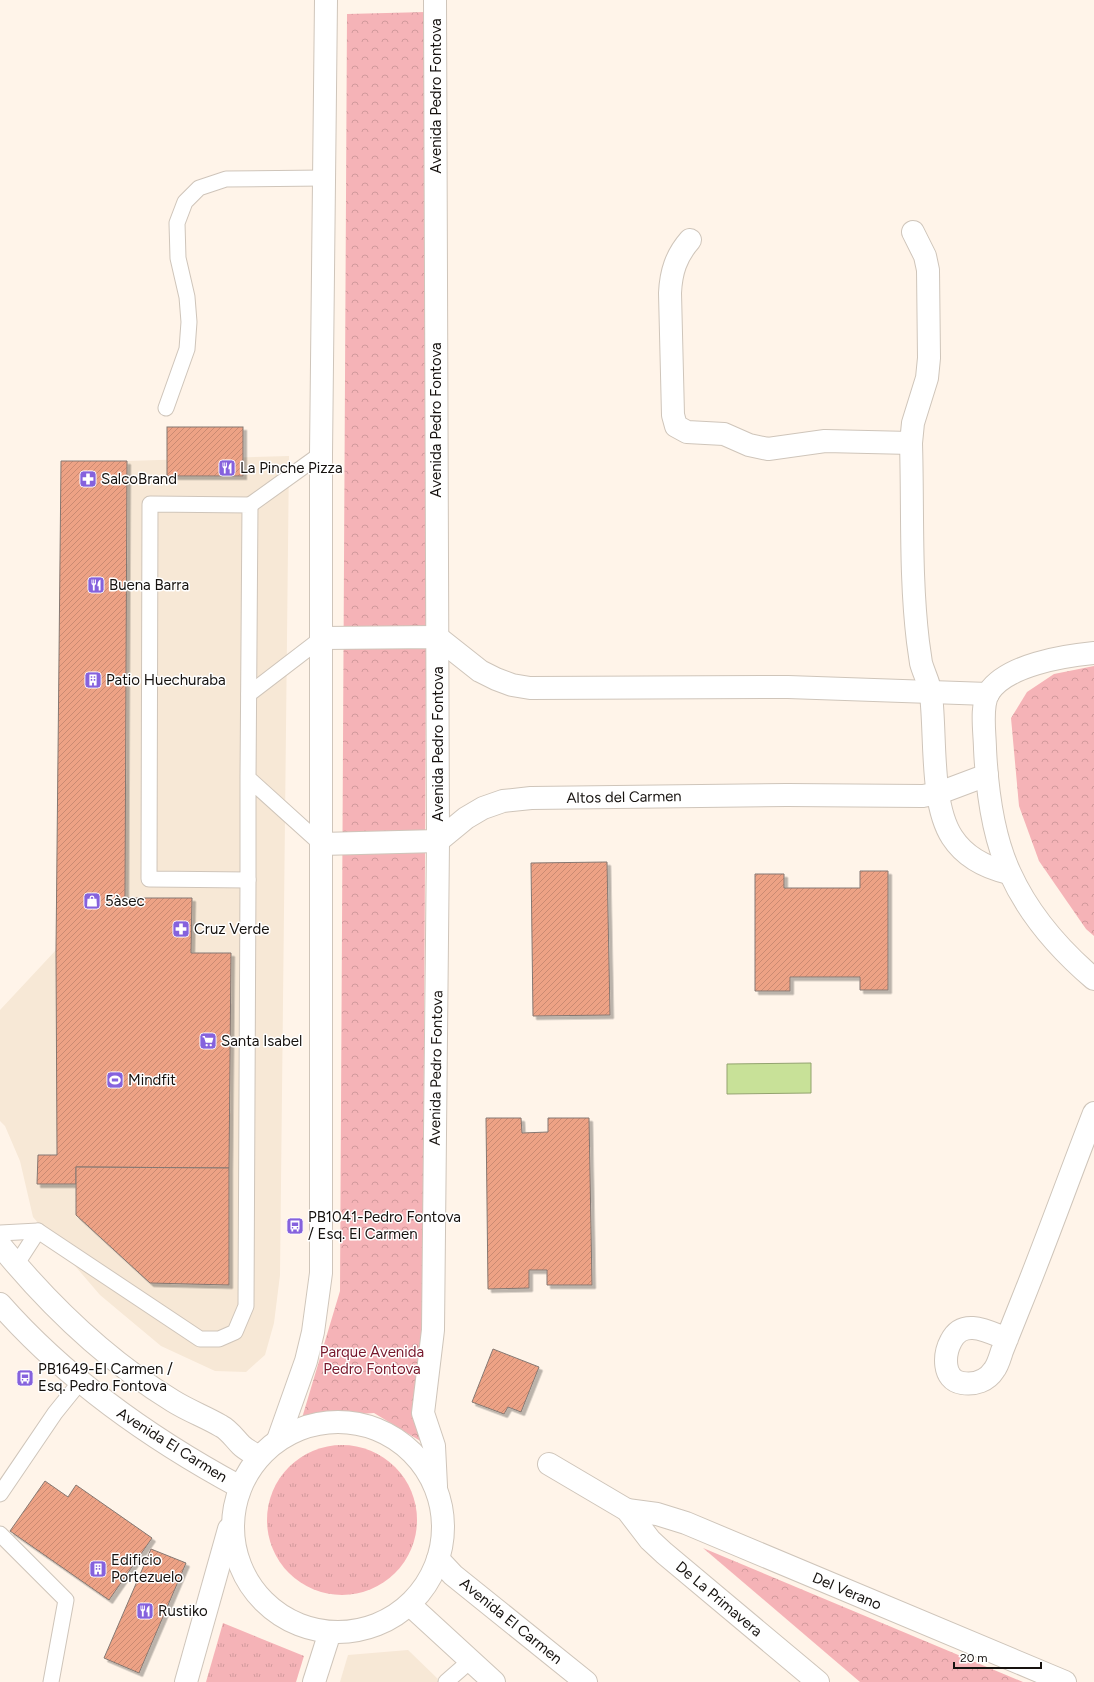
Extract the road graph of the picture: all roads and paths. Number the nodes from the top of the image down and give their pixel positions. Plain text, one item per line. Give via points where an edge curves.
1 (326, 0) edge
2 (435, 0) edge
3 (324, 178) junction
4 (913, 232) dead end
5 (690, 240) dead end
6 (166, 408) dead end
7 (912, 443) junction
8 (320, 454) junction
9 (250, 505) junction
10 (437, 637) junction
11 (322, 638) junction
12 (1094, 653) edge
13 (931, 693) junction
14 (249, 694) junction
15 (988, 694) junction
16 (987, 775) junction
17 (248, 778) junction
18 (939, 793) junction
19 (438, 840) junction
20 (321, 844) junction
21 (1009, 873) junction
22 (248, 880) junction
23 (1094, 979) edge
24 (1094, 1113) edge
25 (38, 1231) junction
26 (0, 1233) edge
27 (0, 1245) edge
28 (16, 1265) junction
29 (0, 1304) edge
30 (1007, 1339) dead end
31 (80, 1382) junction
32 (278, 1440) junction
33 (259, 1457) junction
34 (549, 1464) dead end
35 (436, 1486) junction
36 (240, 1487) junction
37 (0, 1494) edge
38 (626, 1510) junction
39 (232, 1519) junction
40 (686, 1523) junction
41 (0, 1534) edge
42 (664, 1553) junction
43 (438, 1559) junction
44 (410, 1605) junction
45 (330, 1632) junction
46 (470, 1661) junction
47 (51, 1682) edge
48 (186, 1682) edge
49 (314, 1682) edge
50 (446, 1682) edge
51 (494, 1682) edge
52 (586, 1682) edge
53 (818, 1682) edge
54 (1065, 1682) edge

1 - 3 street
2 - 10 street, Avenida Pedro Fontova
3 - 6 lane via 226,179 200,188 185,202 177,223 178,258 189,322 187,342
3 - 8 street
4 - 7 street via 920,243 928,270 929,358 927,378 913,423
5 - 7 street via 676,260 671,276 673,415 676,426 687,432 724,434 749,445 768,449 825,441
7 - 13 street via 914,603 921,663
8 - 9 lane
8 - 11 street
9 - 14 lane
9 - 22 lane via 150,504 149,879
10 - 11 street
10 - 13 street via 480,671 496,680 530,688 788,687
10 - 19 street, Avenida Pedro Fontova
11 - 14 lane
11 - 20 street
12 - 15 street via 1028,667 996,684
13 - 15 street
13 - 18 street
14 - 17 lane
15 - 16 street via 984,722
16 - 18 street, Altos del Carmen
16 - 21 street via 994,817
17 - 20 lane
17 - 22 lane
18 - 19 street, Altos del Carmen via 909,796 531,798 483,808
18 - 21 street via 944,821 952,837 964,851 993,869
19 - 20 street
19 - 35 street, Avenida Pedro Fontova via 433,1330 423,1413 434,1446
20 - 32 street via 321,1273 317,1311 308,1354
21 - 23 street via 1044,929
22 - 25 lane via 246,1306 235,1332 219,1339 200,1339
24 - 30 street
25 - 26 lane
25 - 28 lane
27 - 28 street
28 - 33 street via 67,1319 119,1364 197,1415 223,1426 242,1447
29 - 31 street, Avenida El Carmen via 36,1342
31 - 36 street, Avenida El Carmen via 148,1433
31 - 37 lane via 55,1413
32 - 33 street
32 - 35 street via 312,1425 350,1422 386,1432 416,1454
33 - 36 street
34 - 38 street
35 - 43 street via 444,1517
36 - 39 street
38 - 40 street, Del Verano via 657,1514
38 - 42 street, De La Primavera
39 - 45 street via 234,1546 242,1572 258,1595 278,1614 297,1624
39 - 48 street
40 - 42 street via 678,1523 666,1531 662,1538
40 - 54 street, Del Verano
41 - 47 lane via 66,1600
42 - 53 street, De La Primavera
43 - 44 street via 430,1579
43 - 52 street, Avenida El Carmen via 453,1575
44 - 45 street via 386,1621 359,1630
44 - 46 street
45 - 49 street
46 - 50 lane
46 - 51 street

